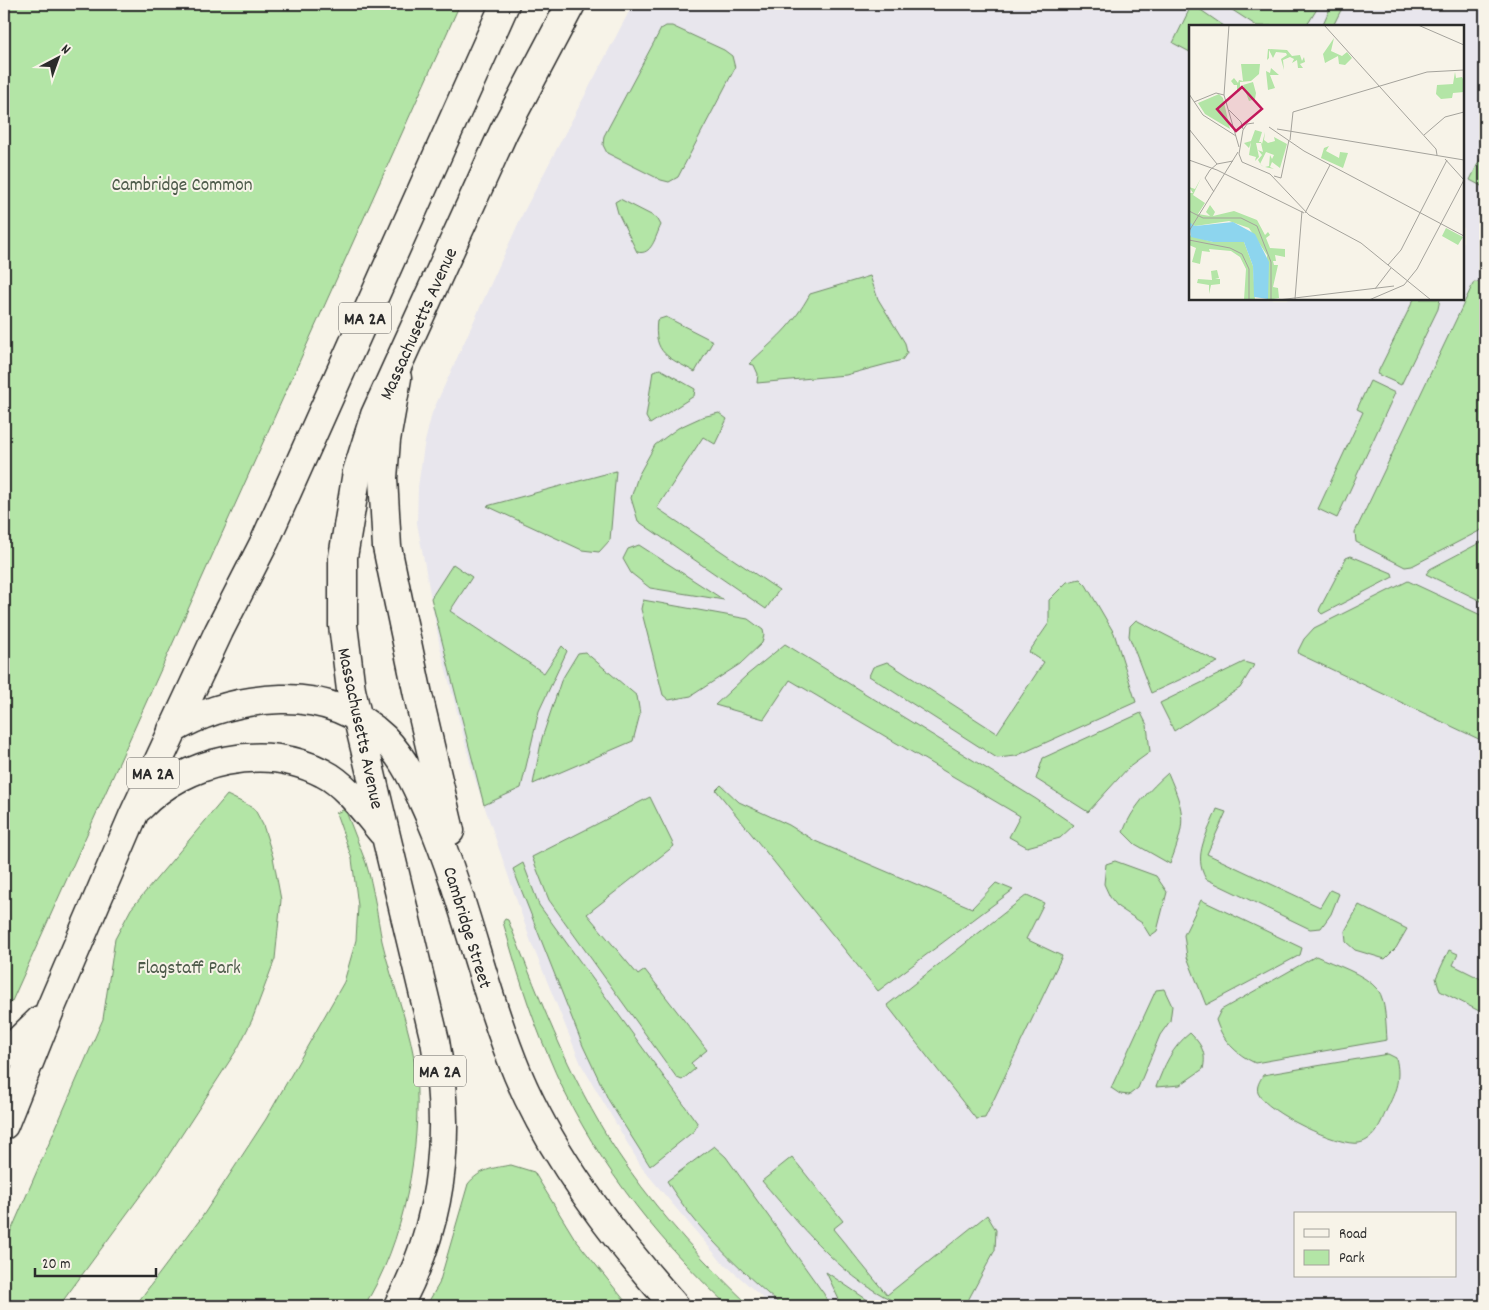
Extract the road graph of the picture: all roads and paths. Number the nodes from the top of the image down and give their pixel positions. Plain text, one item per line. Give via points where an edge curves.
1 (505, 4) edge
2 (571, 4) edge
3 (407, 343) junction
4 (357, 717) junction
5 (172, 730) junction
6 (133, 816) junction
7 (385, 835) junction
8 (464, 906) junction
9 (52, 1005) junction
10 (4, 1055) edge
11 (4, 1125) edge
12 (398, 1306) edge
13 (675, 1306) edge

1 - 5 main road, MA 2A via 265,541
2 - 3 main road, Massachusetts Avenue / MA 2A via 526,87
3 - 4 main road, Massachusetts Avenue / MA 2A via 363,449 343,557 344,647
3 - 8 main road via 394,394 384,459 387,548 459,870
4 - 5 main road, Cambridge Street via 312,700 272,699 212,710
4 - 7 main road, Massachusetts Avenue / MA 2A
4 - 8 main road, Cambridge Street via 383,737 404,764 438,834
5 - 6 main road, MA 2A
6 - 7 main road via 156,792 198,769 232,760 271,759 304,764 324,773 342,787
6 - 9 main road, MA 2A
7 - 12 main road, Massachusetts Avenue / MA 2A via 435,1041 444,1110 443,1157 436,1205 424,1250
8 - 13 main road, Cambridge Street via 500,1027 539,1118 597,1211
9 - 10 main road
9 - 11 main road, MA 2A

